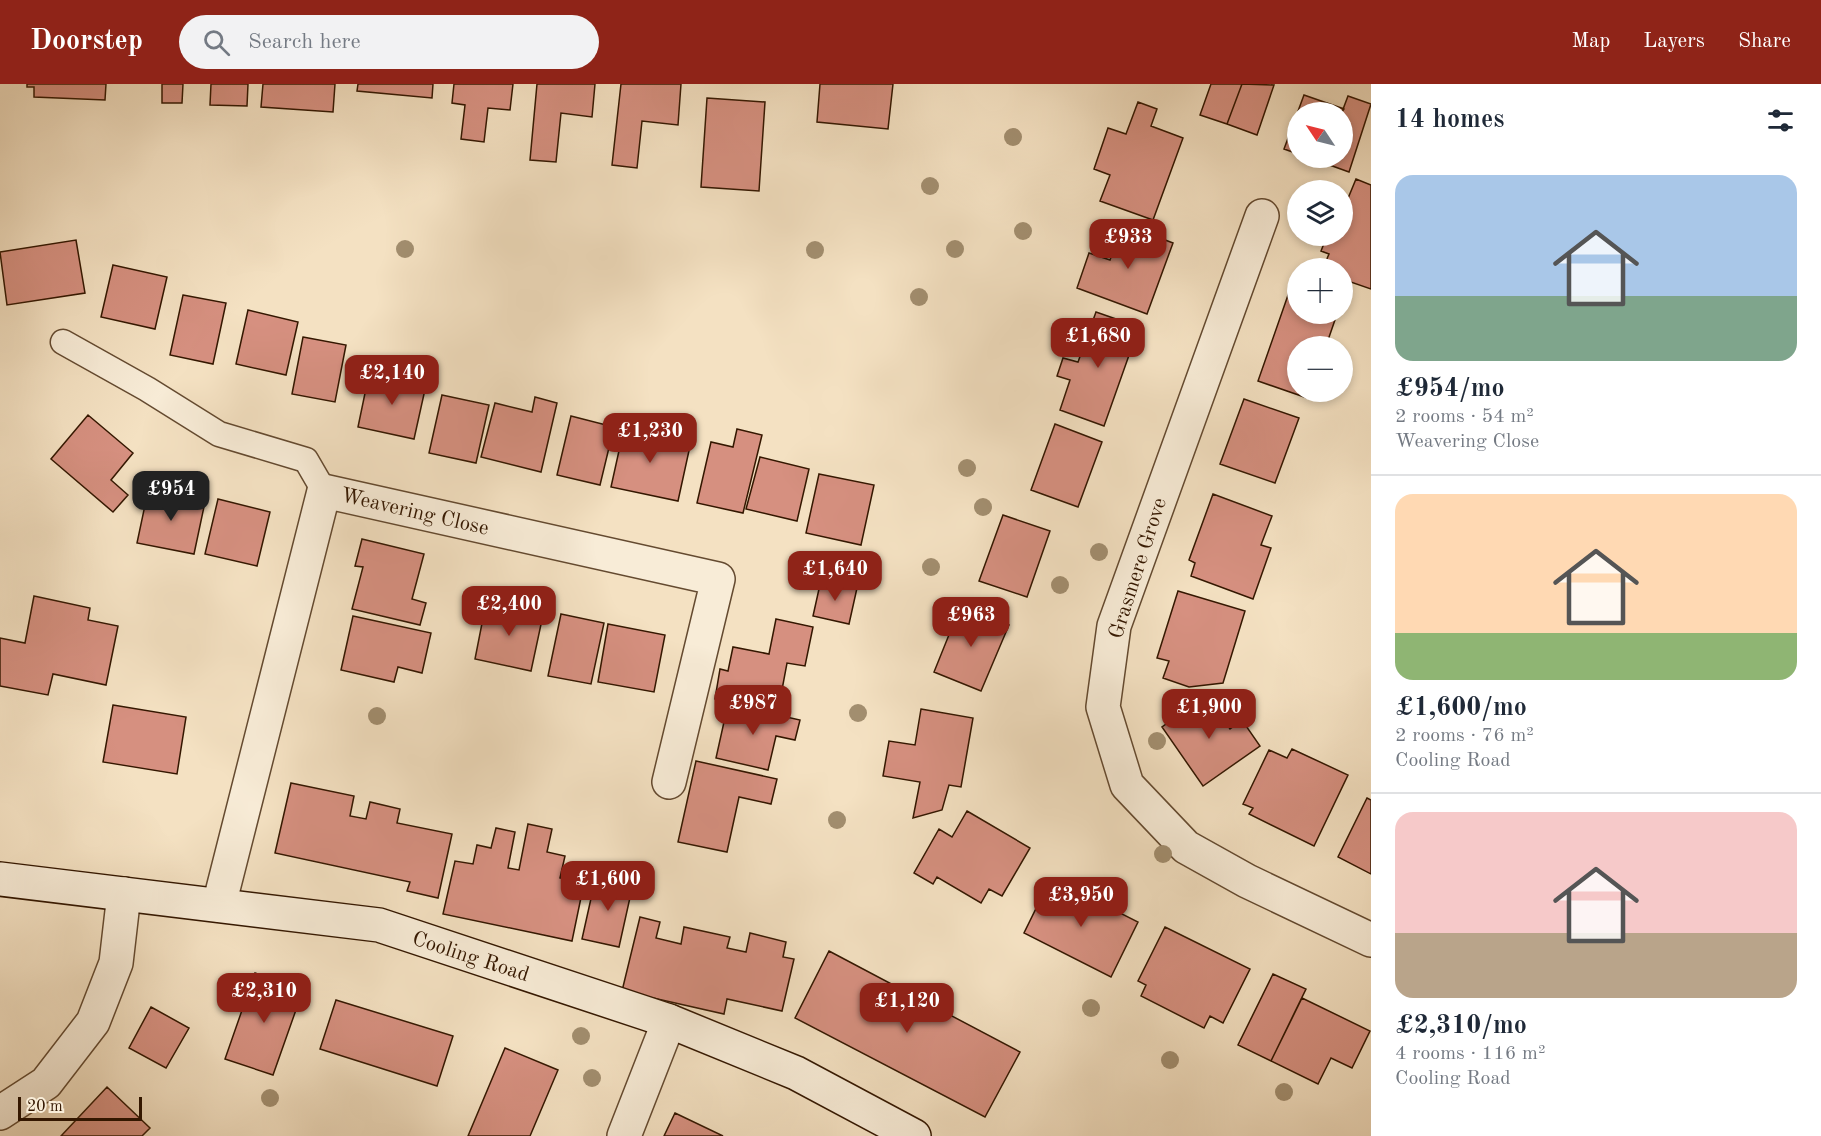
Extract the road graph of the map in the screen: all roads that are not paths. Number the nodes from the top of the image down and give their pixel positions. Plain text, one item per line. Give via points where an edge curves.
1 (1262, 216) dead end
2 (63, 342) dead end
3 (324, 491) junction
4 (669, 782) dead end
5 (0, 879) edge
6 (123, 894) junction
7 (219, 905) junction
8 (1371, 940) edge
9 (669, 1021) junction
10 (0, 1113) edge
11 (624, 1136) edge
12 (914, 1136) edge

1 - 8 street, Grasmere Grove via 1114,626 1103,707 1127,785 1186,848
2 - 3 lane via 219,434 306,460
3 - 4 street, Weavering Close via 718,579
3 - 7 street, Weavering Close
5 - 6 street, Cooling Road
6 - 7 street, Cooling Road
6 - 10 street via 116,963 93,1022 46,1083
7 - 9 street, Cooling Road via 379,925
9 - 11 street
9 - 12 street, Cooling Road via 796,1073

